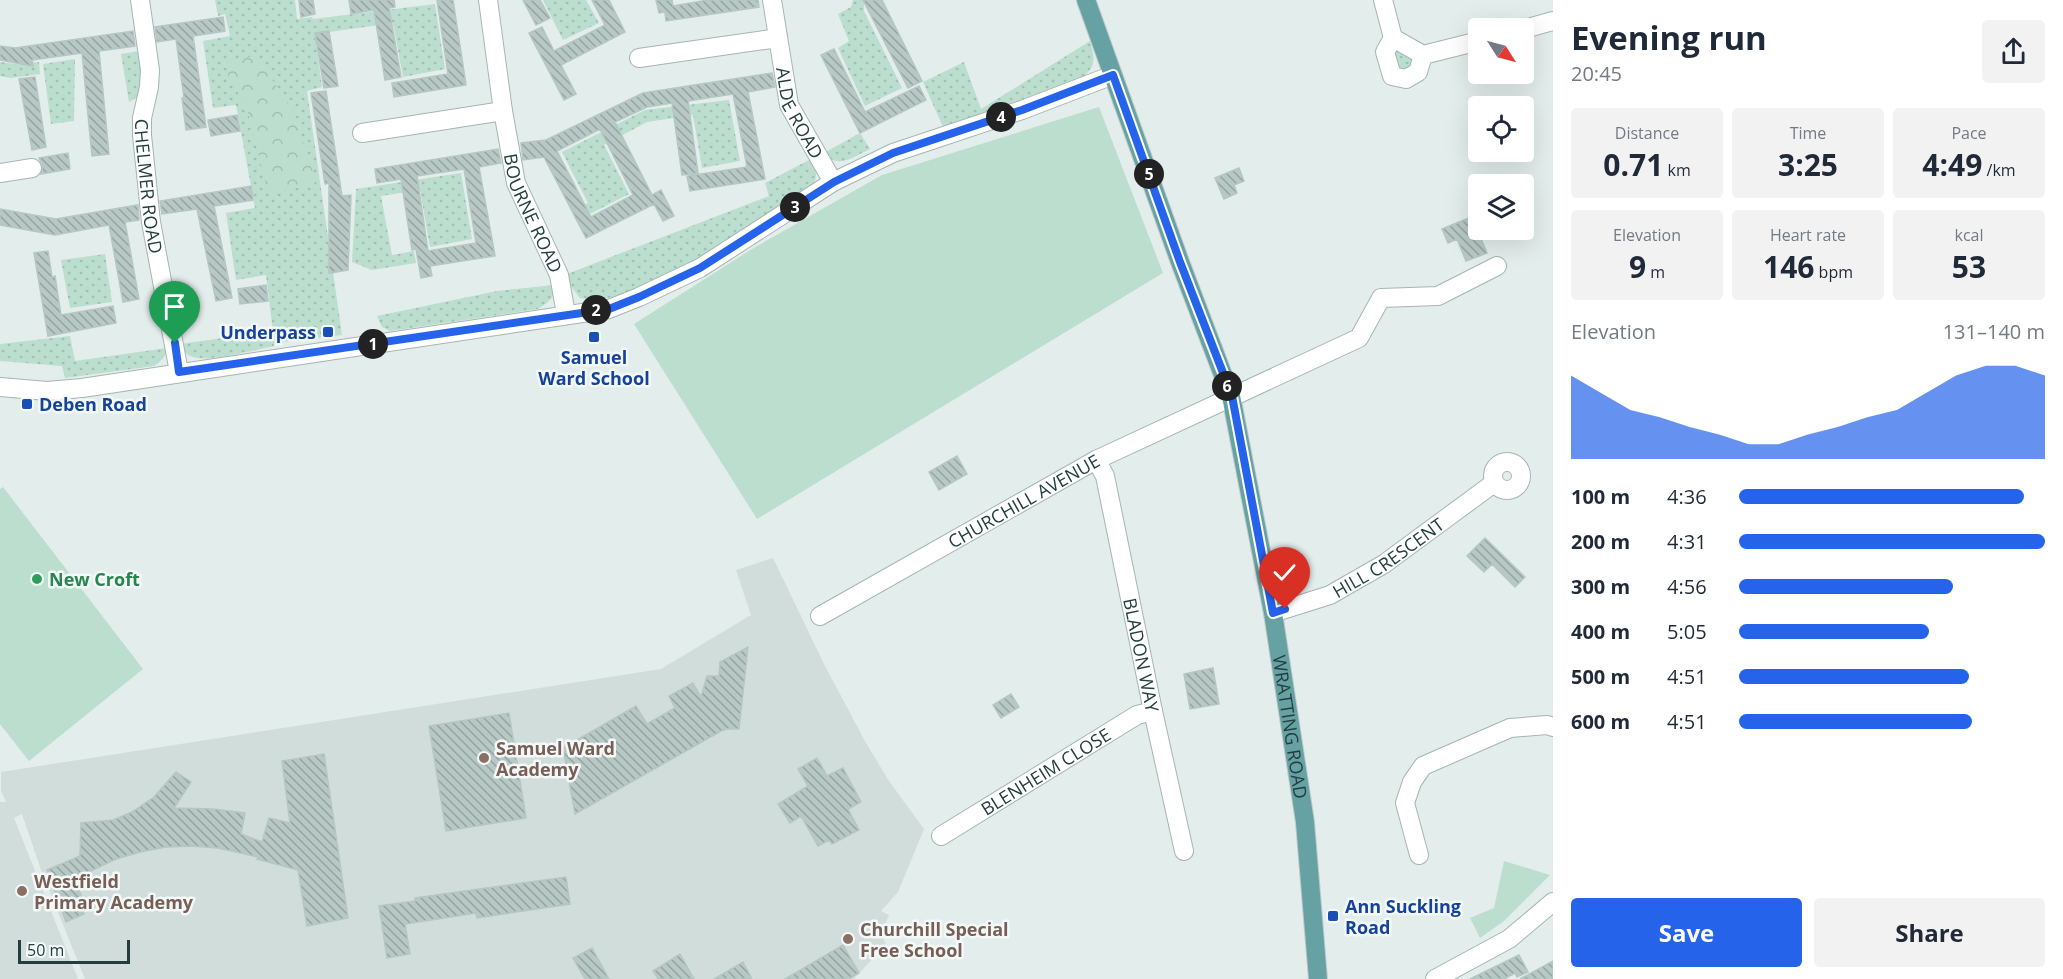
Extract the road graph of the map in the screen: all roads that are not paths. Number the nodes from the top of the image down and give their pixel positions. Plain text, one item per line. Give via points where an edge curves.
1 (140, 0) edge
2 (488, 0) edge
3 (772, 0) edge
4 (1086, 0) edge
5 (1383, 0) edge
6 (1553, 21) edge
7 (1534, 26) edge
8 (778, 38) junction
9 (1393, 38) junction
10 (1468, 44) edge
11 (1423, 56) junction
12 (639, 58) dead end
13 (1113, 75) junction
14 (502, 111) junction
15 (362, 133) dead end
16 (32, 168) dead end
17 (0, 172) edge
18 (834, 182) junction
19 (1497, 266) dead end
20 (566, 314) junction
21 (179, 372) junction
22 (0, 387) edge
23 (1232, 396) junction
24 (1096, 460) junction
25 (1494, 483) dead end
26 (1273, 613) junction
27 (820, 616) dead end
28 (1153, 711) junction
29 (1553, 727) edge
30 (941, 836) dead end
31 (1184, 851) dead end
32 (1419, 855) dead end
33 (1553, 902) edge
34 (1318, 979) edge
35 (1435, 979) edge

1 - 21 street, CHELMER ROAD via 150,70 142,135 151,222
2 - 14 street, BOURNE ROAD
3 - 8 street, ALDE ROAD
4 - 13 main road, WRATTING ROAD
5 - 9 street
6 - 7 street
8 - 12 street
8 - 18 street, ALDE ROAD via 789,105
9 - 11 street
9 - 11 street via 1385,52 1392,75 1406,79 1418,72
10 - 11 street
13 - 18 street via 893,153
13 - 23 main road, WRATTING ROAD
14 - 15 street
14 - 20 street, BOURNE ROAD via 516,183 559,275
16 - 17 street
18 - 20 street via 700,268 609,309
19 - 23 street, CHURCHILL AVENUE via 1438,296 1381,297 1359,338
20 - 21 street
21 - 22 street via 47,391
23 - 24 street, CHURCHILL AVENUE
23 - 26 main road, WRATTING ROAD
24 - 27 street, CHURCHILL AVENUE
24 - 28 street, BLADON WAY via 1105,476
25 - 26 street, HILL CRESCENT via 1384,564 1330,595
26 - 34 main road, WRATTING ROAD via 1305,822
28 - 30 street, BLENHEIM CLOSE via 1137,715
28 - 31 street, BLADON WAY
29 - 32 street via 1510,728 1423,766 1412,782 1406,803
33 - 35 street via 1509,939

